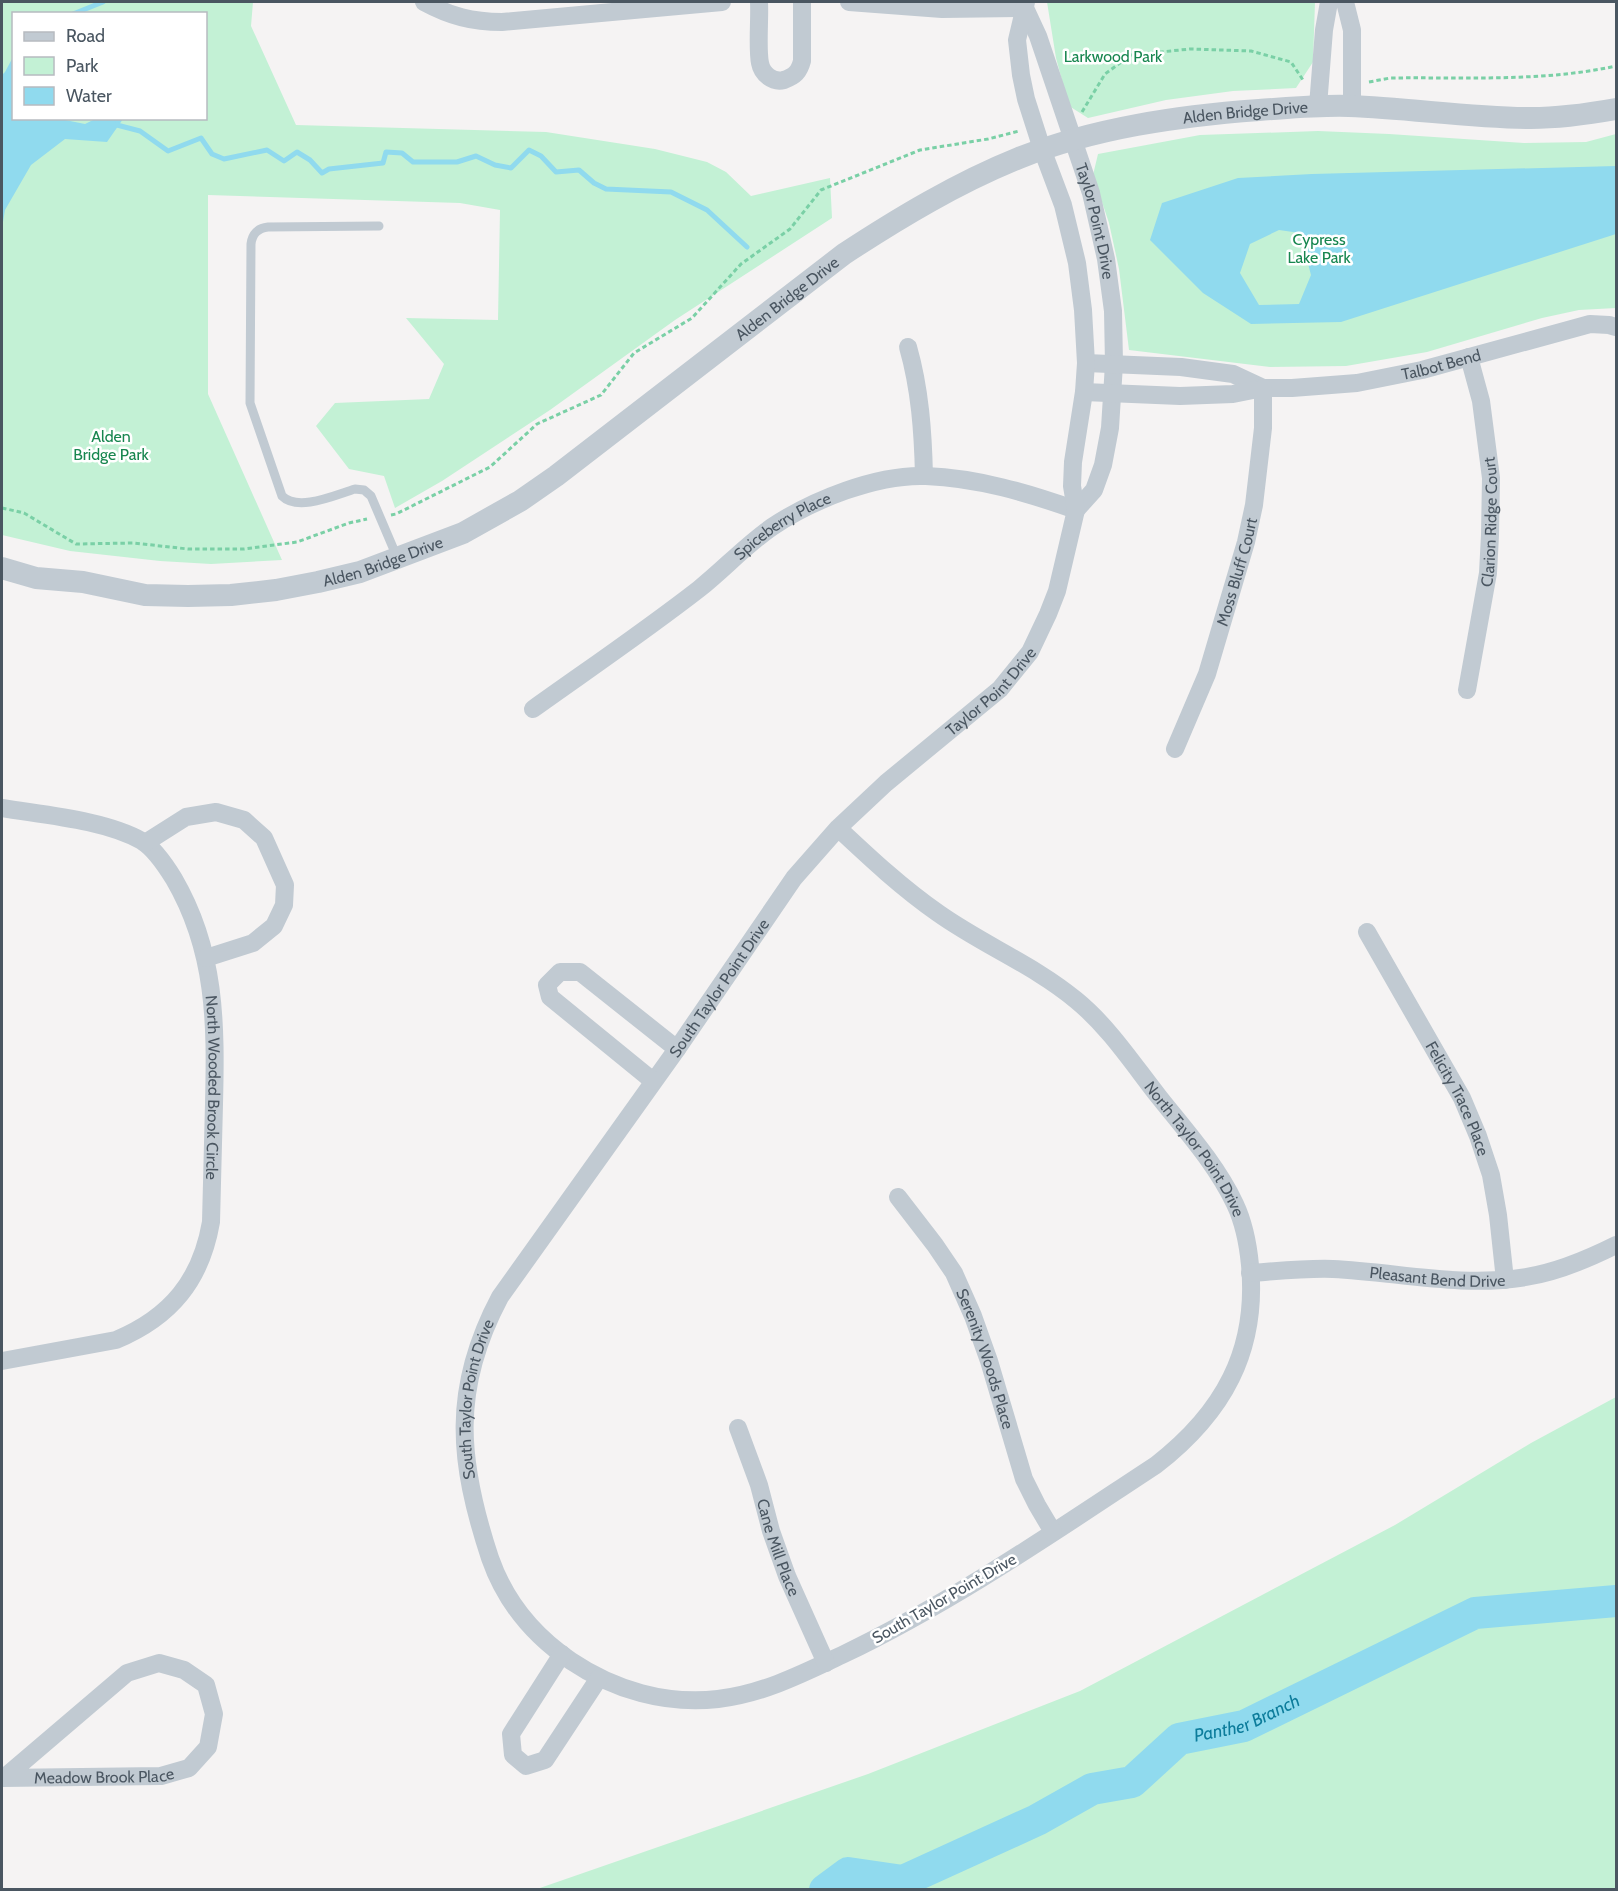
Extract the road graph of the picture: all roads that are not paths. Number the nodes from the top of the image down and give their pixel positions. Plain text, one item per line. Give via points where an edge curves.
1 (424, 2) edge
2 (722, 2) edge
3 (759, 2) edge
4 (802, 2) edge
5 (849, 2) edge
6 (1329, 2) edge
7 (1345, 2) edge
8 (1025, 4) edge
9 (1318, 106) junction
10 (1352, 106) junction
11 (1617, 109) edge
12 (1073, 140) junction
13 (1042, 149) junction
14 (380, 226) dead end
15 (1617, 327) edge
16 (908, 347) dead end
17 (1469, 357) junction
18 (1086, 363) junction
19 (1114, 364) junction
20 (1263, 388) junction
21 (1084, 392) junction
22 (1113, 394) junction
23 (924, 476) junction
24 (1076, 510) junction
25 (397, 557) junction
26 (2, 568) edge
27 (1467, 690) dead end
28 (533, 709) dead end
29 (1175, 749) dead end
30 (2, 808) edge
31 (838, 828) junction
32 (145, 843) junction
33 (1367, 932) dead end
34 (206, 958) junction
35 (677, 1049) junction
36 (653, 1081) junction
37 (898, 1197) dead end
38 (1617, 1245) edge
39 (1250, 1273) junction
40 (1505, 1280) junction
41 (2, 1361) edge
42 (738, 1428) dead end
43 (1053, 1532) junction
44 (562, 1654) junction
45 (826, 1663) junction
46 (599, 1678) junction
47 (3, 1778) edge

1 - 2 street via 462,19 502,22
3 - 4 street via 760,64 766,75 780,81 794,77 800,69
5 - 8 street via 942,9
6 - 9 street
7 - 10 street via 1352,30
8 - 12 street, Taylor Point Drive
8 - 13 street, Taylor Point Drive via 1017,40 1021,75
9 - 10 street, Alden Bridge Drive
9 - 12 street, Alden Bridge Drive via 1180,118
10 - 11 street, Alden Bridge Drive via 1514,118 1575,116
12 - 13 street, Alden Bridge Drive
12 - 19 street, Taylor Point Drive via 1091,193 1106,259 1113,311
13 - 18 street, Taylor Point Drive via 1063,205 1077,263
13 - 25 street, Alden Bridge Drive via 961,185 844,254 520,501 463,533
14 - 25 lane via 268,227 258,230 251,239 250,403 279,492 287,501 300,503 364,490 371,496
15 - 17 street, Talbot Bend via 1590,324
16 - 23 street via 919,393
17 - 20 street, Talbot Bend via 1357,383
17 - 27 street, Clarion Ridge Court via 1481,401 1491,477 1488,573
18 - 19 street, Talbot Bend
18 - 21 street, Taylor Point Drive
19 - 20 street, Talbot Bend via 1233,374
19 - 22 street, Taylor Point Drive
20 - 22 street, Talbot Bend via 1233,394
20 - 29 street, Moss Bluff Court via 1263,428 1246,542 1207,674
21 - 22 street, Talbot Bend
21 - 24 street, Taylor Point Drive via 1073,462
22 - 24 street, Taylor Point Drive via 1102,465 1094,490
23 - 24 street, Spiceberry Place via 1004,487
23 - 28 street, Spiceberry Place via 888,479 853,488 791,515 665,615
24 - 31 street, Taylor Point Drive via 1057,591 1030,652 1018,669 1000,689
25 - 26 street, Alden Bridge Drive via 318,582 231,595 144,595 83,582 36,578
30 - 32 street, North Wooded Brook Circle via 102,825
31 - 35 street, South Taylor Point Drive via 794,878
31 - 39 street, North Taylor Point Drive via 937,913 1059,986 1109,1034 1214,1166 1242,1223
32 - 34 street, North Wooded Brook Circle via 178,886
32 - 34 street via 186,817 216,812 244,819 264,838 285,885 284,905 274,926 253,943
33 - 40 street, Felicity Trace Place via 1462,1098 1478,1136 1493,1185
34 - 41 street, North Wooded Brook Circle via 216,1037 211,1221 197,1269 174,1302 134,1332 117,1340
35 - 36 street, South Taylor Point Drive
35 - 36 street via 580,972 560,972 547,985 550,997
36 - 44 street, South Taylor Point Drive via 500,1297 474,1355 466,1393 467,1470 491,1561 513,1604
37 - 43 street, Serenity Woods Place via 954,1273 989,1361 1024,1479
38 - 40 street, Pleasant Bend Drive via 1564,1268
39 - 40 street, Pleasant Bend Drive via 1335,1269
39 - 43 street, North Taylor Point Drive via 1247,1334 1232,1374 1210,1413 1156,1465
42 - 45 street, Cane Mill Place via 783,1565
43 - 45 street, South Taylor Point Drive via 915,1619
44 - 46 street, South Taylor Point Drive
44 - 46 street via 512,1734 513,1755 526,1766 545,1760
45 - 46 street, South Taylor Point Drive via 763,1689 715,1699 665,1698
47 - 47 street, Meadow Brook Place via 128,1673 159,1663 184,1670 206,1685 214,1714 208,1747 189,1768 161,1776

